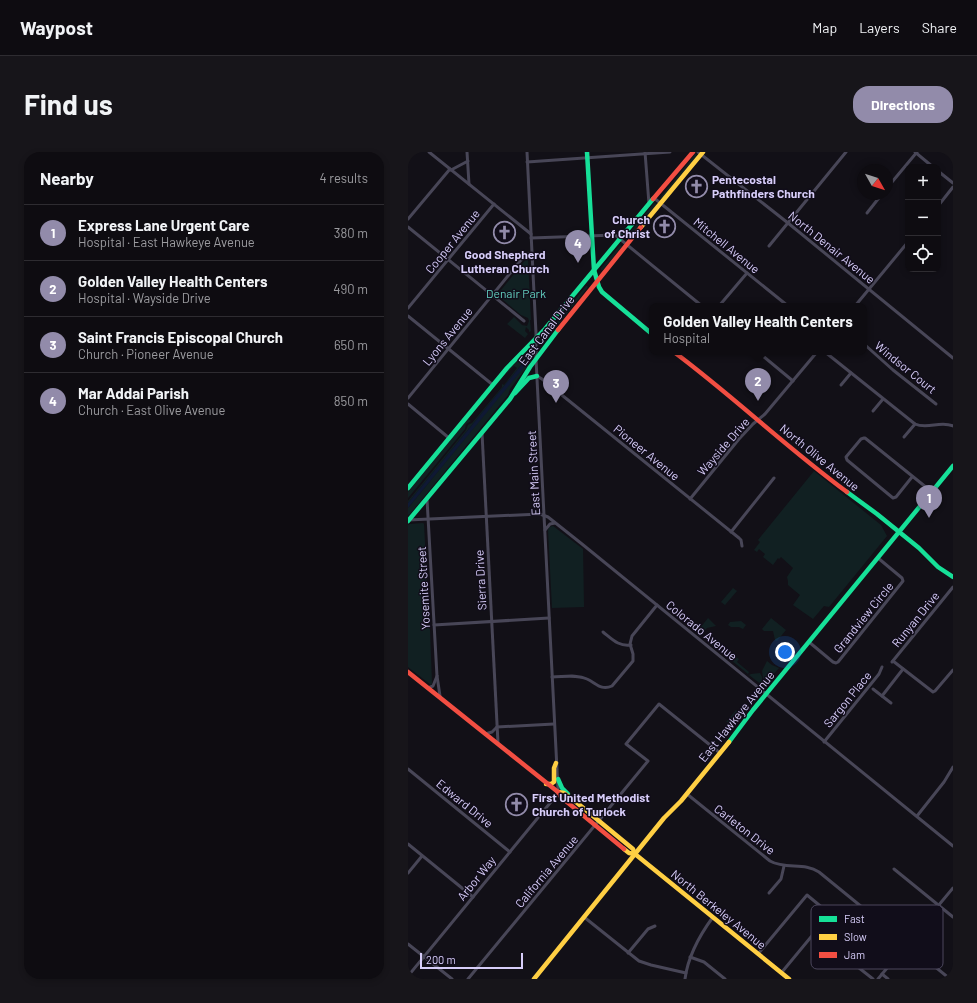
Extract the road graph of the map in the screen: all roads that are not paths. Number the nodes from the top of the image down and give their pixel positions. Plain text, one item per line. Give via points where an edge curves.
1 (429, 152) edge
2 (467, 152) edge
3 (527, 152) edge
4 (587, 152) edge
5 (670, 152) edge
6 (693, 152) edge
7 (846, 152) edge
8 (916, 152) edge
9 (646, 153) edge
10 (701, 153) edge
11 (588, 158) junction
12 (468, 161) junction
13 (528, 162) junction
14 (930, 164) edge
15 (450, 170) junction
16 (941, 173) edge
17 (893, 181) edge
18 (953, 183) edge
19 (469, 184) junction
20 (953, 187) edge
21 (654, 198) junction
22 (877, 200) edge
23 (941, 202) edge
24 (661, 203) junction
25 (494, 204) junction
26 (649, 204) junction
27 (867, 213) dead end
28 (408, 219) edge
29 (788, 223) junction
30 (408, 227) edge
31 (531, 234) junction
32 (592, 236) junction
33 (531, 238) junction
34 (620, 239) junction
35 (626, 245) junction
36 (769, 246) dead end
37 (905, 246) edge
38 (532, 252) junction
39 (448, 260) junction
40 (594, 270) junction
41 (747, 273) junction
42 (597, 281) junction
43 (869, 289) junction
44 (492, 296) junction
45 (698, 303) edge
46 (722, 303) edge
47 (784, 303) edge
48 (857, 303) edge
49 (408, 308) edge
50 (408, 316) edge
51 (524, 321) dead end
52 (649, 331) edge
53 (536, 338) junction
54 (867, 347) edge
55 (448, 349) junction
56 (682, 355) edge
57 (762, 355) edge
58 (815, 355) edge
59 (829, 355) edge
60 (953, 358) edge
61 (536, 359) junction
62 (851, 373) junction
63 (537, 376) junction
64 (793, 381) junction
65 (493, 385) junction
66 (841, 385) dead end
67 (408, 398) edge
68 (510, 399) junction
69 (883, 399) junction
70 (408, 404) edge
71 (936, 404) dead end
72 (873, 411) dead end
73 (758, 420) junction
74 (914, 424) junction
75 (953, 426) edge
76 (482, 432) junction
77 (904, 436) dead end
78 (449, 438) junction
79 (953, 466) edge
80 (912, 477) junction
81 (774, 478) dead end
82 (408, 488) edge
83 (932, 492) junction
84 (427, 499) junction
85 (690, 499) junction
86 (544, 514) junction
87 (486, 516) junction
88 (428, 519) junction
89 (408, 520) edge
90 (555, 523) junction
91 (545, 532) junction
92 (731, 532) junction
93 (899, 532) junction
94 (742, 546) dead end
95 (878, 558) junction
96 (953, 577) edge
97 (953, 587) edge
98 (657, 605) junction
99 (549, 618) junction
100 (492, 621) junction
101 (434, 625) junction
102 (603, 632) dead end
103 (809, 642) junction
104 (630, 645) junction
105 (882, 667) dead end
106 (903, 669) junction
107 (953, 670) edge
108 (408, 672) edge
109 (437, 676) junction
110 (552, 677) junction
111 (428, 688) junction
112 (873, 689) dead end
113 (766, 694) junction
114 (882, 696) junction
115 (442, 700) junction
116 (891, 703) dead end
117 (554, 724) junction
118 (497, 727) junction
119 (484, 734) junction
120 (824, 742) junction
121 (498, 745) junction
122 (720, 753) junction
123 (556, 763) junction
124 (953, 767) edge
125 (408, 769) edge
126 (558, 779) junction
127 (544, 783) junction
128 (558, 792) junction
129 (687, 794) junction
130 (576, 802) junction
131 (917, 816) junction
132 (597, 823) junction
133 (408, 844) edge
134 (953, 846) edge
135 (510, 852) junction
136 (635, 854) junction
137 (422, 856) junction
138 (784, 866) junction
139 (894, 869) dead end
140 (408, 873) edge
141 (953, 888) edge
142 (769, 894) dead end
143 (473, 897) junction
144 (819, 905) edge
145 (859, 905) edge
146 (937, 905) edge
147 (939, 905) edge
148 (943, 910) edge
149 (584, 917) junction
150 (713, 917) junction
151 (953, 918) edge
152 (655, 926) dead end
153 (811, 937) edge
154 (408, 944) edge
155 (628, 953) junction
156 (758, 954) junction
157 (424, 956) junction
158 (690, 957) junction
159 (861, 969) edge
160 (886, 969) edge
161 (938, 969) edge
162 (782, 972) junction
163 (686, 973) junction
164 (882, 974) junction
165 (408, 976) edge
166 (452, 979) edge
167 (468, 979) edge
168 (534, 979) edge
169 (685, 979) edge
170 (725, 979) edge
171 (790, 979) edge
172 (873, 979) edge
173 (878, 979) edge
174 (888, 979) edge
175 (950, 979) edge

1 - 15 street
2 - 12 street
3 - 13 street, East Main Street
4 - 11 street
5 - 9 street
6 - 21 street, East Canal Drive
7 - 29 street
8 - 14 street
8 - 17 street
9 - 11 street
9 - 26 street
10 - 24 street, East Canal Drive
10 - 29 street, North Denair Avenue
11 - 13 street
11 - 32 street
12 - 15 street
12 - 19 street
13 - 31 street, East Main Street
15 - 19 street
15 - 28 street
16 - 18 street
19 - 25 street
20 - 23 street
21 - 24 street, Mitchell Avenue
21 - 26 street, East Canal Drive
22 - 27 street
24 - 35 street, East Canal Drive
24 - 41 street, Mitchell Avenue
25 - 31 street
25 - 39 street, Cooper Avenue
26 - 34 street, East Canal Drive
29 - 36 street
29 - 43 street, North Denair Avenue
30 - 39 street
31 - 33 street, East Main Street
32 - 33 street
32 - 34 street via 613,235
32 - 40 street
33 - 38 street, East Main Street
34 - 35 street
34 - 40 street, East Canal Drive
35 - 42 street, East Canal Drive
35 - 45 street
37 - 43 street
38 - 44 street, Lyons Avenue via 525,255
38 - 53 street, East Main Street
39 - 44 street
39 - 49 street, Cooper Avenue
40 - 42 street
40 - 53 street, East Canal Drive
41 - 46 street
41 - 47 street, Mitchell Avenue
42 - 52 street via 603,293
42 - 61 street, East Canal Drive
43 - 48 street
43 - 60 street, North Denair Avenue
44 - 51 street
44 - 55 street, Lyons Avenue
50 - 55 street
53 - 61 street, East Main Street
53 - 65 street, East Canal Drive
54 - 71 street, Windsor Court
55 - 65 street
55 - 67 street, Lyons Avenue
56 - 73 street, North Olive Avenue
57 - 64 street
58 - 64 street, Wayside Drive
59 - 62 street
61 - 63 street, East Main Street
61 - 68 street, East Canal Drive
62 - 66 street
62 - 69 street
63 - 68 street via 529,378
63 - 85 street, Pioneer Avenue
63 - 86 street, East Main Street
64 - 73 street, Wayside Drive
65 - 78 street, East Canal Drive
68 - 76 street, East Canal Drive
69 - 72 street
69 - 74 street
70 - 78 street
73 - 85 street, Wayside Drive via 739,438
73 - 93 street, North Olive Avenue
74 - 75 street via 922,427 942,424
74 - 77 street
76 - 84 street, East Canal Drive
76 - 87 street, Sierra Drive
78 - 82 street, East Canal Drive
79 - 83 street, East Hawkeye Avenue
80 - 80 street via 863,438 846,459 894,498
80 - 83 street
81 - 92 street
83 - 93 street, East Hawkeye Avenue
84 - 88 street, Yosemite Street
84 - 89 street, East Canal Drive
85 - 92 street, Pioneer Avenue
86 - 87 street
86 - 90 street, Colorado Avenue
86 - 91 street, East Main Street
87 - 88 street
87 - 100 street, Sierra Drive
88 - 89 street
88 - 101 street, Yosemite Street
90 - 91 street via 549,524
90 - 98 street, Colorado Avenue
91 - 99 street, East Main Street
92 - 94 street, Pioneer Avenue via 741,540
93 - 95 street, East Hawkeye Avenue
93 - 96 street, North Olive Avenue
95 - 103 street, East Hawkeye Avenue
95 - 103 street, Grandview Circle via 903,581 838,662 833,662
97 - 106 street, Runyan Drive via 892,662
98 - 104 street via 633,635
98 - 113 street, Colorado Avenue
99 - 100 street
99 - 110 street, East Main Street
100 - 101 street
100 - 118 street, Sierra Drive
101 - 109 street, Yosemite Street
102 - 104 street via 618,644
103 - 113 street, East Hawkeye Avenue
104 - 110 street via 634,656 632,662 611,687 601,687 580,677
105 - 120 street, Sargon Place
106 - 107 street via 933,692
106 - 114 street
108 - 111 street, North Berkeley Avenue
109 - 111 street
109 - 115 street, Yosemite Street via 438,691
110 - 117 street, East Main Street
111 - 115 street, North Berkeley Avenue
112 - 114 street
113 - 120 street, Colorado Avenue
113 - 122 street, East Hawkeye Avenue
114 - 116 street
115 - 119 street, North Berkeley Avenue
117 - 118 street
117 - 123 street, East Main Street
118 - 119 street via 491,733
118 - 121 street, Sierra Drive
119 - 121 street, North Berkeley Avenue
120 - 131 street, Colorado Avenue
121 - 127 street, North Berkeley Avenue
122 - 129 street, East Hawkeye Avenue
122 - 132 street, California Avenue via 659,704 626,744 648,761
123 - 126 street, East Main Street
123 - 127 street via 554,782
124 - 131 street
125 - 135 street, Edward Drive
126 - 128 street, East Main Street
126 - 130 street via 564,790
127 - 128 street, North Berkeley Avenue
128 - 130 street, North Berkeley Avenue via 564,793
128 - 132 street, North Berkeley Avenue via 561,797
128 - 135 street, Arbor Way
129 - 136 street, East Hawkeye Avenue
129 - 138 street, Carleton Drive via 768,860
130 - 132 street, North Berkeley Avenue
131 - 134 street, Colorado Avenue
132 - 136 street, North Berkeley Avenue via 630,853
132 - 167 street, California Avenue
133 - 137 street
135 - 143 street, Arbor Way
136 - 149 street, East Hawkeye Avenue
136 - 150 street, North Berkeley Avenue
137 - 140 street
137 - 143 street
138 - 142 street via 781,879
138 - 145 street, Carleton Drive via 805,866 817,871
139 - 146 street
141 - 147 street
143 - 157 street, Arbor Way
144 - 156 street via 807,895
148 - 151 street
149 - 155 street
149 - 168 street, East Hawkeye Avenue
150 - 156 street, North Berkeley Avenue
150 - 158 street
152 - 155 street via 648,929
153 - 162 street
154 - 157 street
155 - 163 street via 649,965
156 - 162 street, North Berkeley Avenue
157 - 165 street, Arbor Way
157 - 166 street
158 - 163 street
158 - 170 street via 704,962
159 - 172 street
160 - 164 street
161 - 175 street, Carleton Drive
162 - 171 street, North Berkeley Avenue
163 - 169 street
164 - 173 street
164 - 174 street

